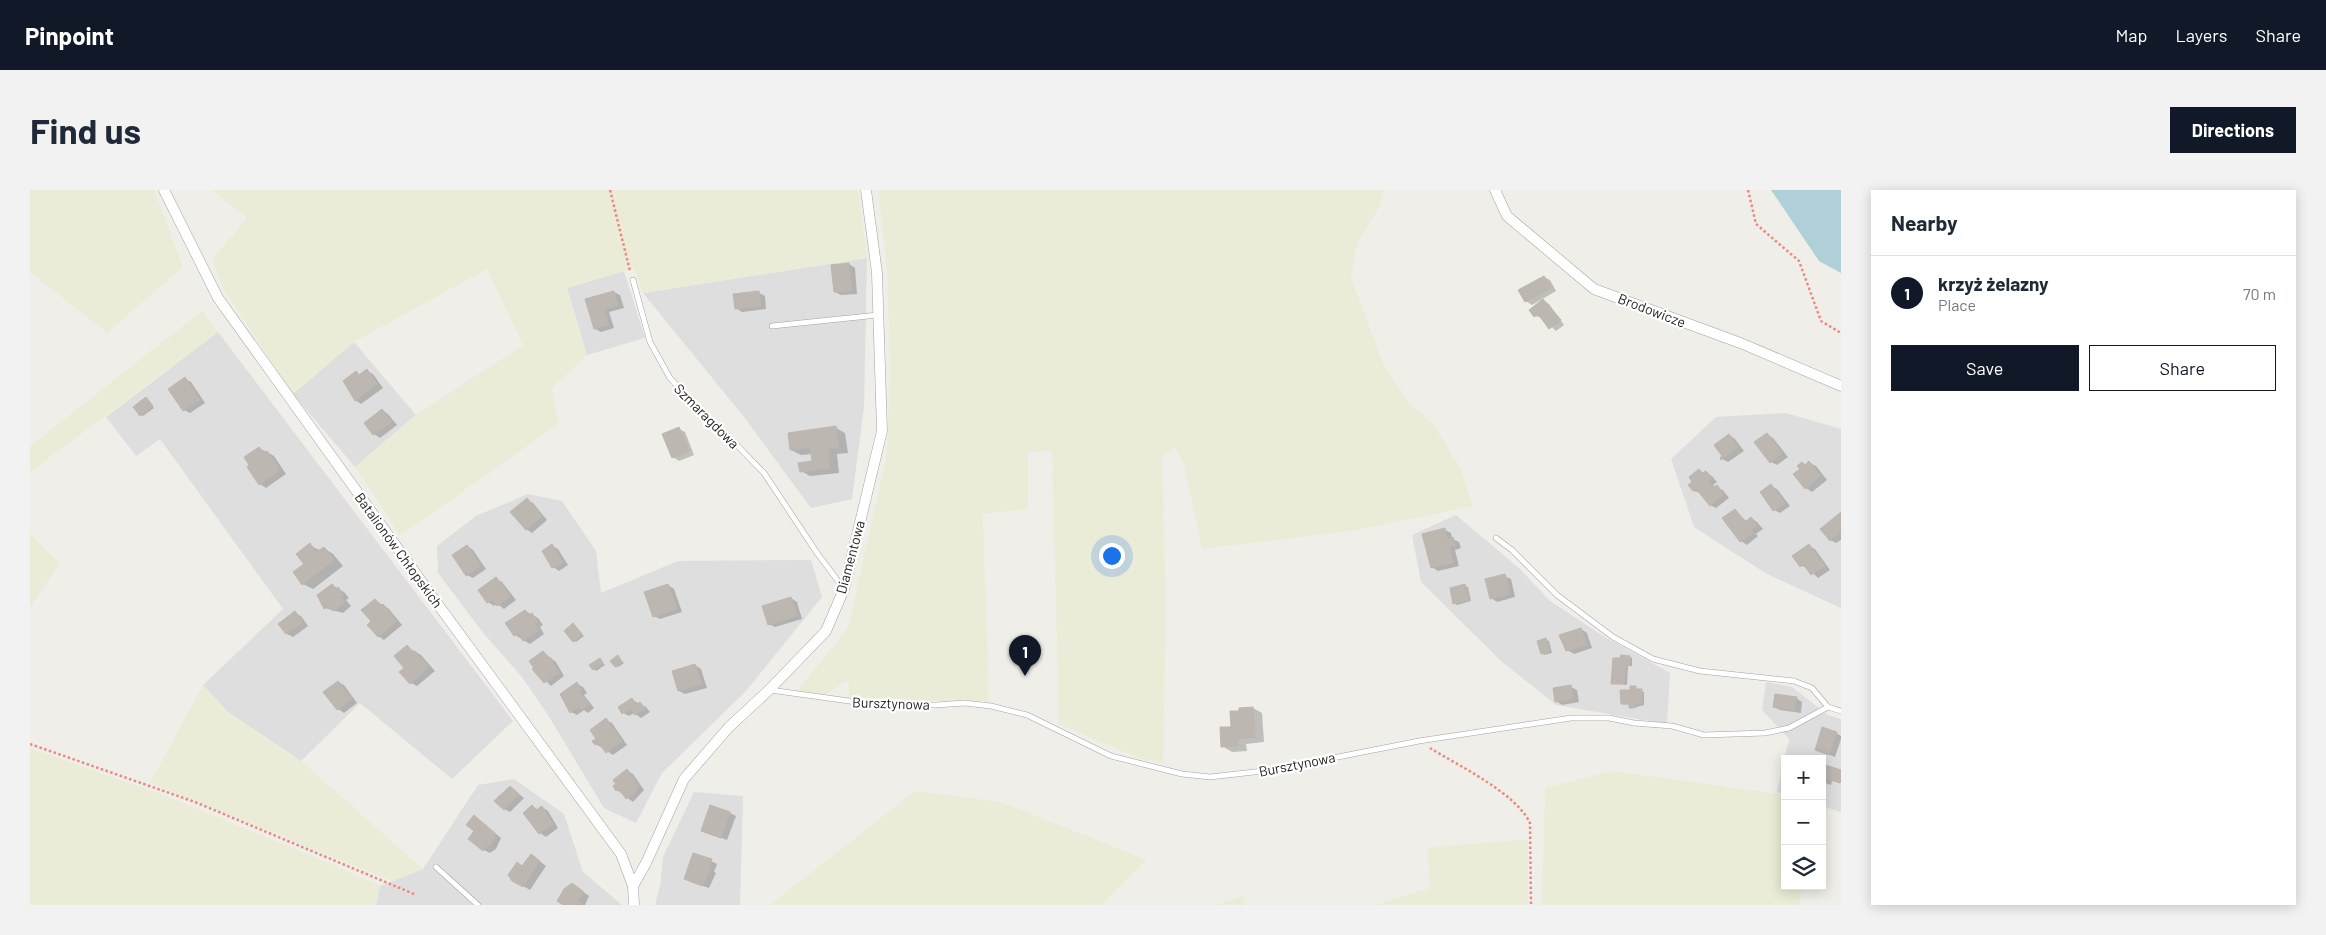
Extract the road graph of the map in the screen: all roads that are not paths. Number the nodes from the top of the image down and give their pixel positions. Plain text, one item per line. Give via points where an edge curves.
1 (164, 190) edge
2 (866, 190) edge
3 (1495, 190) edge
4 (633, 280) road end
5 (878, 315) junction
6 (772, 326) dead end
7 (1841, 386) edge
8 (1496, 538) dead end
9 (844, 590) junction
10 (769, 690) junction
11 (1828, 707) junction
12 (1841, 711) edge
13 (436, 867) dead end
14 (633, 886) junction
15 (478, 905) edge
16 (634, 905) edge

1 - 14 street, Batalionów Chłopskich via 218,298 621,854
2 - 5 street, Diamentowa via 877,273
3 - 7 street, Brodowicze via 1507,216 1594,289 1742,344
4 - 9 lane, Szmaragdowa via 650,342 670,378 703,415 764,473
5 - 6 lane
5 - 9 street, Diamentowa via 882,431
8 - 11 lane via 1558,595 1613,637 1653,659 1700,671 1794,681 1812,688
9 - 10 street, Diamentowa via 826,631
10 - 11 lane, Bursztynowa via 871,704 964,703 991,706 1027,714 1111,756 1182,774 1210,777 1272,770 1419,741 1571,718 1608,718 1672,726 1704,735 1765,733 1789,728
10 - 14 street, Diamentowa via 729,727 684,779
11 - 12 lane
13 - 15 lane
14 - 16 street, Batalionów Chłopskich

